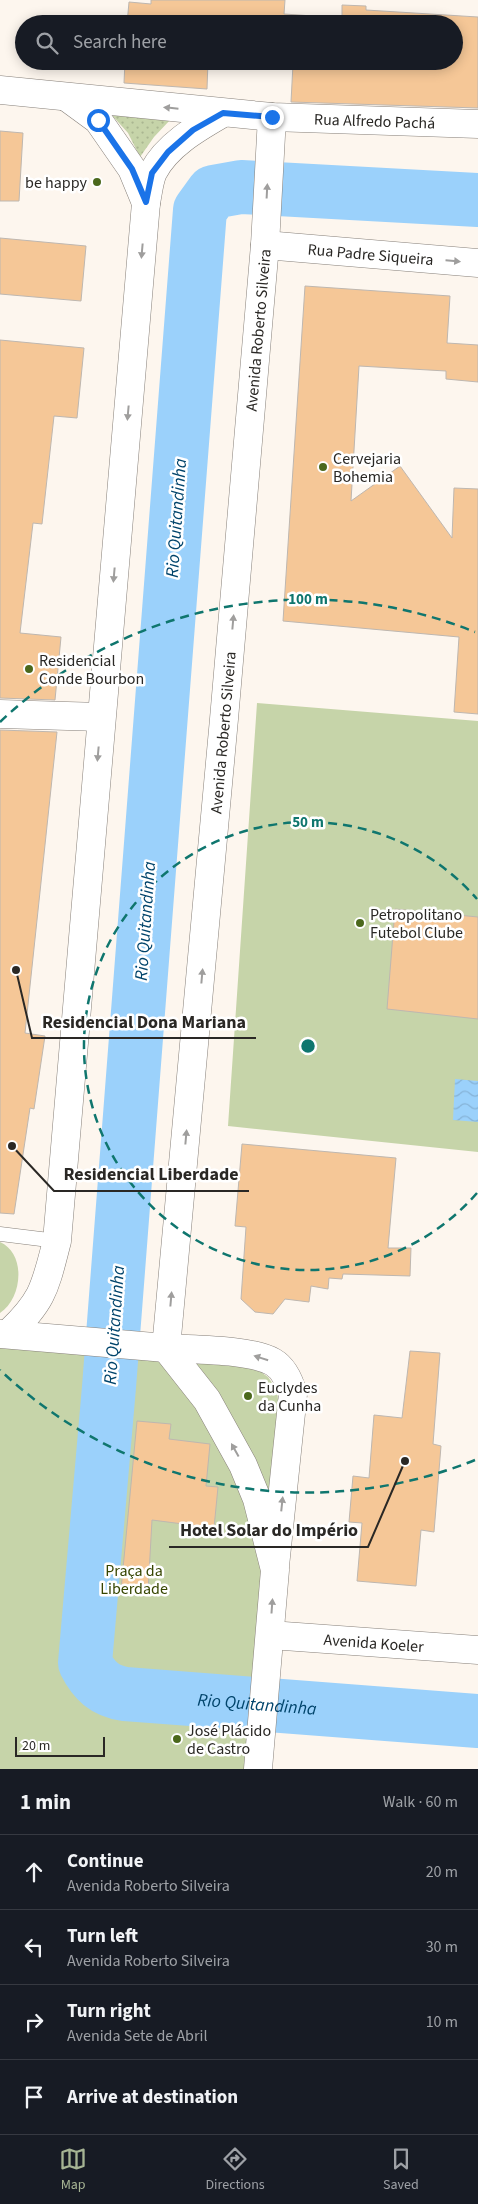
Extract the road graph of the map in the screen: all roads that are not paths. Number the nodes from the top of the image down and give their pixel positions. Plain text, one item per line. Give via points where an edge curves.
1 (0, 90) edge
2 (66, 97) junction
3 (223, 113) junction
4 (272, 117) junction
5 (478, 124) edge
6 (146, 202) junction
7 (265, 239) junction
8 (478, 263) edge
9 (0, 714) edge
10 (101, 717) junction
11 (0, 1234) edge
12 (57, 1241) junction
13 (4, 1334) edge
14 (166, 1348) junction
15 (275, 1570) junction
16 (269, 1645) junction
17 (478, 1650) edge
18 (259, 1762) edge

1 - 2 main road, Rua Alfredo Pachá
3 -> 2 main road, Rua Alfredo Pachá
2 - 6 main road via 98,120 132,169
3 - 4 main road, Rua Alfredo Pachá
3 - 6 main road via 193,130 168,152 152,173
4 - 5 main road, Rua Alfredo Pachá
7 -> 4 main road, Avenida Roberto Silveira
6 -> 10 main road
7 -> 8 main road, Rua Padre Siqueira
14 -> 7 main road, Avenida Roberto Silveira via 208,913
9 - 10 main road
10 -> 12 main road
11 - 12 lane
12 - 13 main road via 44,1289 30,1313
13 - 14 main road
15 -> 14 main road via 258,1498 243,1464 207,1400
15 -> 14 main road via 293,1394 288,1378 275,1363 257,1356
16 -> 15 main road
16 - 17 main road, Avenida Koeler
16 - 18 main road

